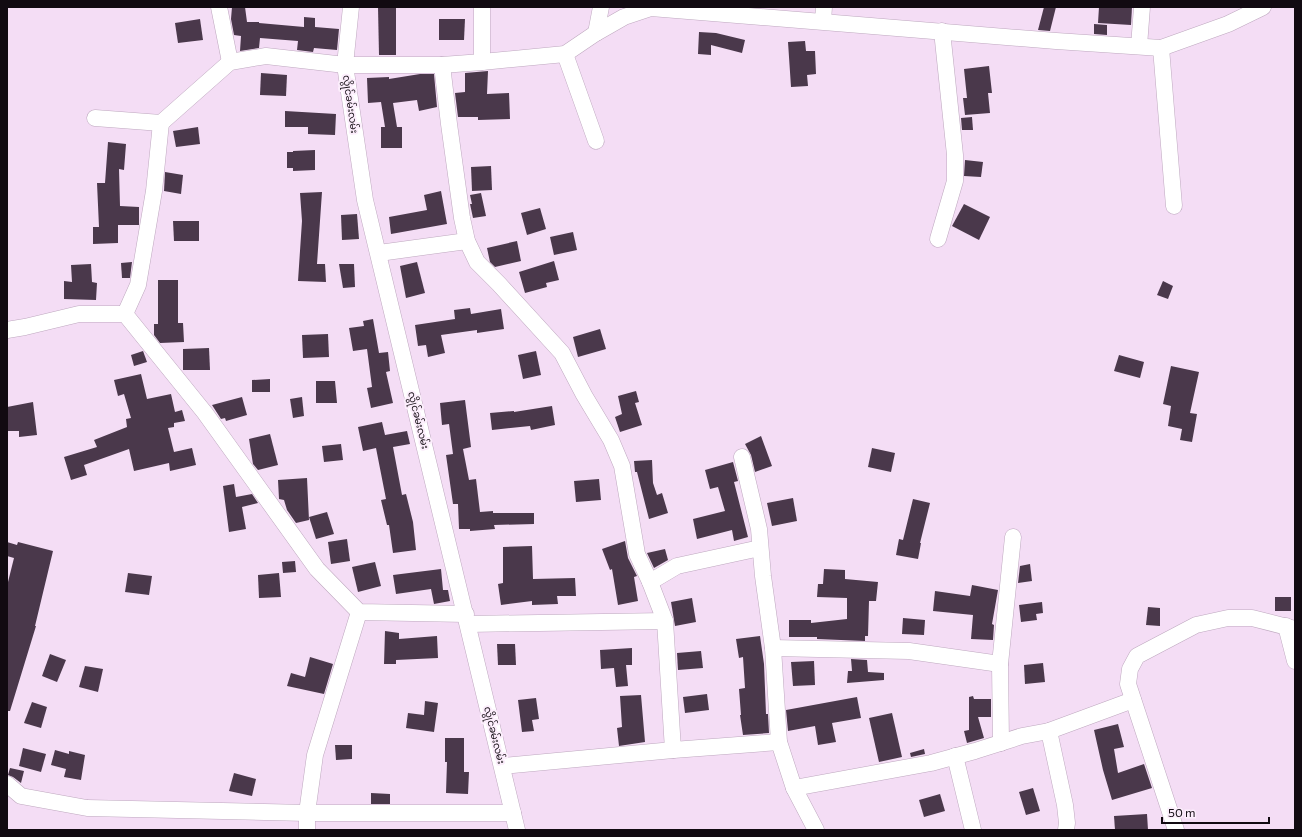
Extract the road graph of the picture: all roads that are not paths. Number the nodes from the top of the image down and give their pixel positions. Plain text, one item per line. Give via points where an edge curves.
1 (219, 7) edge
2 (351, 7) edge
3 (482, 7) edge
4 (601, 7) edge
5 (1142, 7) edge
6 (1263, 7) edge
7 (824, 14) edge
8 (942, 31) junction
9 (596, 33) junction
10 (1139, 46) junction
11 (1161, 48) junction
12 (565, 54) junction
13 (230, 62) junction
14 (482, 62) junction
15 (346, 65) junction
16 (442, 65) junction
17 (95, 118) dead end
18 (161, 123) junction
19 (596, 141) dead end
20 (1174, 206) dead end
21 (938, 239) dead end
22 (467, 242) junction
23 (378, 253) junction
24 (125, 314) junction
25 (7, 330) edge
26 (742, 457) dead end
27 (1013, 537) dead end
28 (760, 548) junction
29 (650, 582) junction
30 (359, 612) junction
31 (467, 619) junction
32 (665, 621) junction
33 (1291, 628) edge
34 (773, 648) junction
35 (1295, 661) edge
36 (1000, 664) junction
37 (1133, 700) junction
38 (1049, 731) junction
39 (779, 742) junction
40 (1001, 743) junction
41 (673, 750) junction
42 (955, 756) junction
43 (503, 766) junction
44 (7, 784) edge
45 (794, 788) junction
46 (308, 813) junction
47 (513, 813) junction
48 (308, 830) edge
49 (517, 830) edge
50 (816, 830) edge
51 (973, 830) edge
52 (1066, 830) edge
53 (1176, 830) edge

1 - 13 street
2 - 15 street, လွိုင်ခမ်းလမ်း
3 - 14 street
4 - 9 street
5 - 10 street
6 - 11 street via 1228,24
7 - 8 street
7 - 9 street via 651,8 624,17
8 - 10 street
8 - 21 street via 955,155 955,181
9 - 12 street
10 - 11 street
11 - 20 street
12 - 14 street
12 - 19 street
13 - 15 street via 266,56
13 - 18 street
14 - 16 street
15 - 16 street
15 - 23 street, လွိုင်ခမ်းလမ်း via 365,200
16 - 22 street
17 - 18 street
18 - 24 street via 154,192 138,285
22 - 23 street
22 - 29 street via 477,262 562,352 611,440 622,466 637,554
23 - 31 street, လွိုင်ခမ်းလမ်း
24 - 25 street via 79,314
24 - 30 street via 205,413 317,569
26 - 28 street via 759,529
27 - 36 street
28 - 29 street via 677,566
28 - 34 street
29 - 32 street
30 - 31 street
30 - 46 street via 315,755
31 - 32 street
31 - 43 street, လွိုင်ခမ်းလမ်း
32 - 41 street
33 - 35 street
33 - 37 street via 1252,618 1228,618 1196,625 1137,656 1130,670 1128,684
34 - 36 street via 909,651
34 - 39 street
36 - 40 street
37 - 38 street
37 - 53 street
38 - 40 street
38 - 52 street via 1065,805
39 - 41 street
39 - 45 street
40 - 42 street
41 - 43 street
42 - 45 street
42 - 51 street
43 - 47 street, လွိုင်ခမ်းလမ်း
44 - 46 street via 21,796 87,808
45 - 50 street
46 - 47 street
46 - 48 street
47 - 49 street, လွိုင်ခမ်းလမ်း

